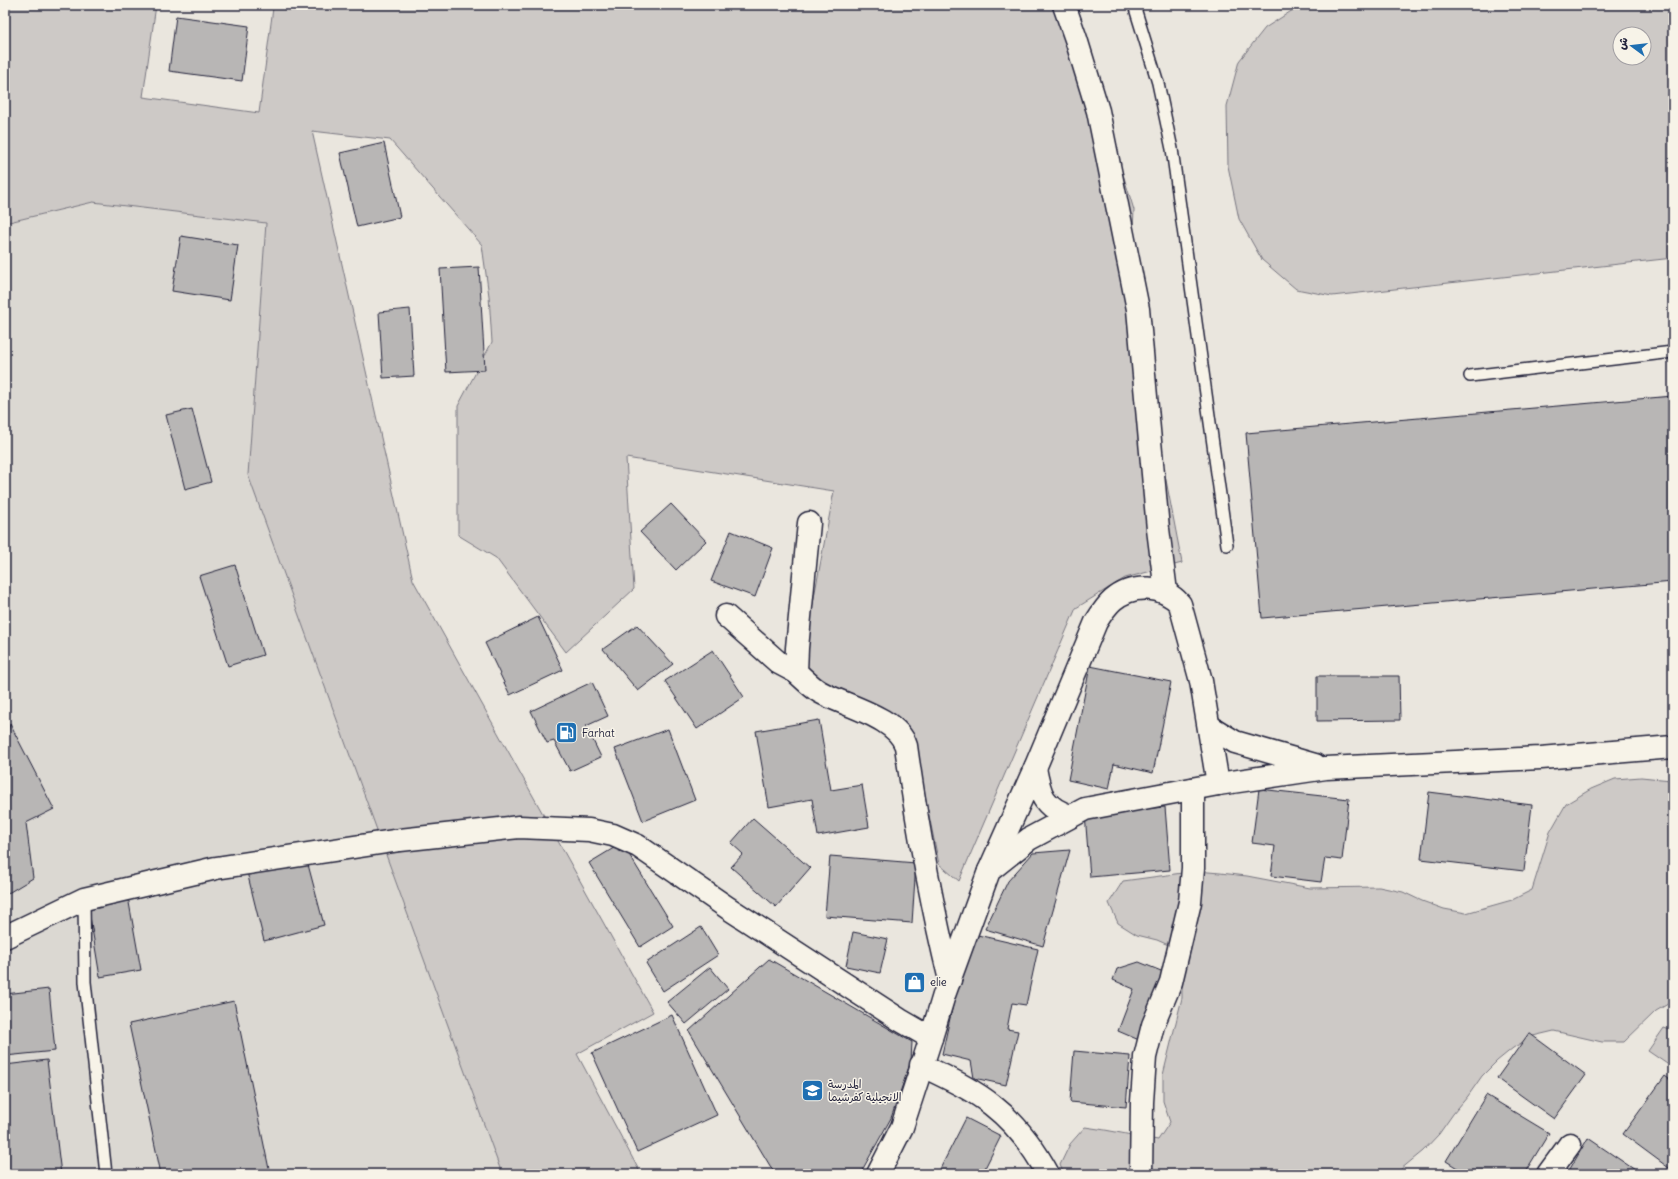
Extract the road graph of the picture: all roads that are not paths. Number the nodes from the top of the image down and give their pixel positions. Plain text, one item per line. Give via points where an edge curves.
1 (1064, 5) edge
2 (1134, 5) edge
3 (1673, 352) edge
4 (1470, 376) dead end
5 (809, 523) dead end
6 (1227, 545) dead end
7 (1166, 592) junction
8 (726, 616) dead end
9 (796, 672) junction
10 (1209, 726) junction
11 (1673, 747) edge
12 (1035, 768) junction
13 (1326, 768) junction
14 (1218, 784) junction
15 (1193, 789) junction
16 (1070, 816) junction
17 (989, 871) junction
18 (84, 899) junction
19 (5, 937) edge
20 (950, 980) junction
21 (931, 1038) junction
22 (922, 1065) junction
23 (1570, 1144) dead end
24 (106, 1174) edge
25 (878, 1174) edge
26 (1048, 1174) edge
27 (1141, 1174) edge
28 (1548, 1174) edge

1 - 7 street via 1098,111 1138,309
2 - 6 lane via 1158,83 1172,149
3 - 4 lane
5 - 9 street
7 - 10 street via 1180,604 1201,681
7 - 12 street via 1138,588 1124,592 1112,600 1104,610 1096,622
8 - 9 street via 779,663
9 - 20 street via 820,692 880,719 904,738 916,821
10 - 13 street via 1235,742
10 - 14 street
11 - 13 street via 1541,758
12 - 16 street via 1040,792 1047,804 1057,812
12 - 17 street
13 - 14 street
14 - 15 street
15 - 16 street via 1085,809
15 - 27 street via 1193,868 1190,902 1171,982 1153,1025 1145,1057
16 - 17 street via 1029,839
17 - 20 street
18 - 19 street
18 - 21 street via 216,868 400,840 519,828 590,830 613,835 638,846 728,908
18 - 24 lane via 85,982
20 - 21 street
21 - 22 street
22 - 25 street via 902,1127
22 - 26 street via 957,1083 997,1109 1017,1129
23 - 28 street

